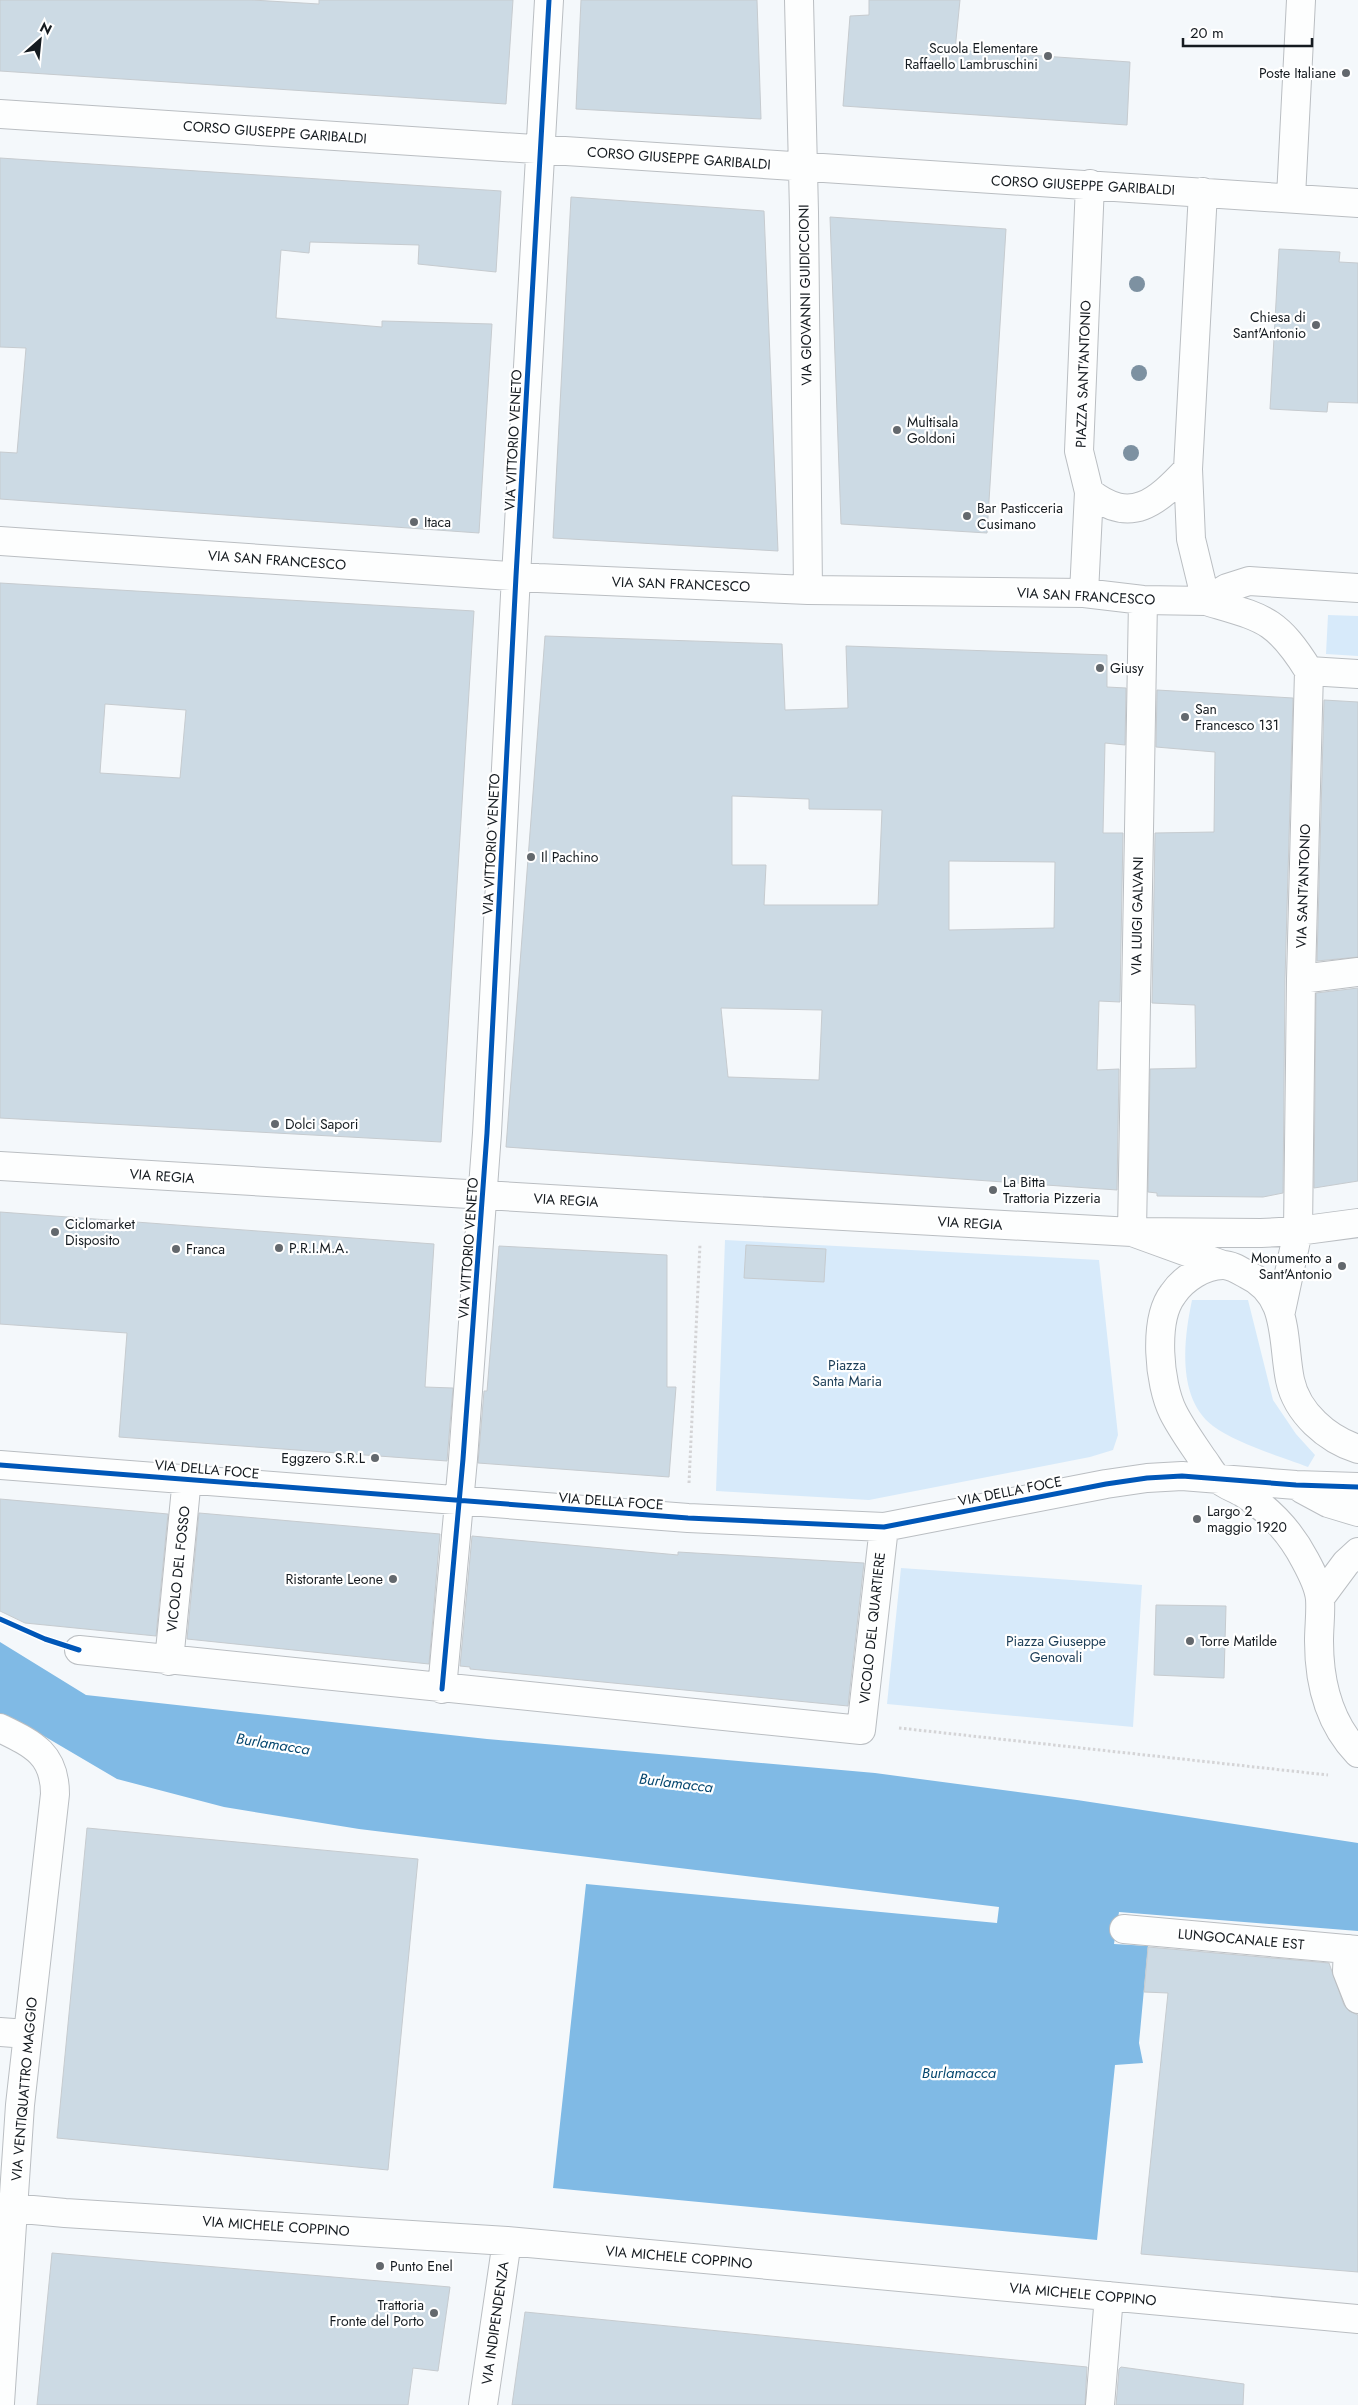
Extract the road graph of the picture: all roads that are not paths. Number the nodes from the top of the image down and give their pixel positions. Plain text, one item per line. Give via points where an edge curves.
1 (550, 0) edge
2 (799, 0) edge
3 (1301, 0) edge
4 (0, 114) edge
5 (542, 149) junction
6 (803, 166) junction
7 (1090, 184) junction
8 (1203, 192) junction
9 (1291, 198) junction
10 (1358, 203) edge
11 (1188, 469) junction
12 (1089, 492) junction
13 (0, 541) edge
14 (516, 576) junction
15 (1358, 588) edge
16 (808, 590) junction
17 (1084, 593) junction
18 (1144, 600) junction
19 (1206, 601) junction
20 (1309, 671) junction
21 (1358, 674) edge
22 (1358, 972) edge
23 (1301, 979) junction
24 (0, 1166) edge
25 (483, 1196) junction
26 (1358, 1223) edge
27 (1298, 1231) junction
28 (1132, 1232) junction
29 (1223, 1265) junction
30 (1281, 1311) junction
31 (1358, 1449) edge
32 (0, 1466) edge
33 (187, 1478) junction
34 (1217, 1478) junction
35 (1296, 1485) junction
36 (1358, 1487) edge
37 (459, 1502) junction
38 (1358, 1512) edge
39 (884, 1527) junction
40 (1358, 1552) edge
41 (1320, 1598) junction
42 (79, 1650) dead end
43 (169, 1661) junction
44 (442, 1689) junction
45 (0, 1728) edge
46 (1358, 1753) edge
47 (1124, 1929) dead end
48 (1353, 1950) edge
49 (1358, 1998) edge
50 (0, 2032) edge
51 (27, 2034) junction
52 (7, 2208) edge
53 (507, 2241) junction
54 (1109, 2296) junction
55 (1358, 2319) edge
56 (0, 2403) edge
57 (483, 2405) edge
58 (1100, 2405) edge

1 - 5 street, VIA VITTORIO VENETO
2 - 6 street, VIA GIOVANNI GUIDICCIONI
3 - 9 street
4 - 5 street, CORSO GIUSEPPE GARIBALDI
5 - 6 street, CORSO GIUSEPPE GARIBALDI
5 - 14 street, VIA VITTORIO VENETO
6 - 7 street, CORSO GIUSEPPE GARIBALDI
6 - 16 street, VIA GIOVANNI GUIDICCIONI
7 - 8 street, CORSO GIUSEPPE GARIBALDI
7 - 12 street, PIAZZA SANT'ANTONIO via 1079,451
8 - 9 street, CORSO GIUSEPPE GARIBALDI
8 - 11 street
9 - 10 street, CORSO GIUSEPPE GARIBALDI
11 - 12 street via 1162,495 1141,508 1110,506
11 - 19 street via 1191,539
12 - 17 street, PIAZZA SANT'ANTONIO
13 - 14 street, VIA SAN FRANCESCO
14 - 16 street, VIA SAN FRANCESCO
14 - 25 street, VIA VITTORIO VENETO
15 - 19 street via 1249,581 1227,588
16 - 17 street, VIA SAN FRANCESCO
17 - 18 street, VIA SAN FRANCESCO
18 - 19 street, VIA SAN FRANCESCO
18 - 28 street, VIA LUIGI GALVANI
19 - 20 street via 1274,626 1289,641
20 - 21 street
20 - 23 street, VIA SANT'ANTONIO
22 - 23 street
23 - 27 street, VIA SANT'ANTONIO
24 - 25 street, VIA REGIA
25 - 28 street, VIA REGIA
25 - 37 street, VIA VITTORIO VENETO
26 - 27 street, VIA REGIA
27 - 28 street, VIA REGIA
27 - 30 street
28 - 29 street, VIA REGIA
29 - 30 street via 1264,1285
29 - 34 street via 1194,1275 1174,1292 1164,1313 1161,1345 1164,1386 1173,1412
30 - 31 street via 1290,1382 1297,1398 1319,1426 1338,1441
32 - 33 street, VIA DELLA FOCE
33 - 37 street, VIA DELLA FOCE
33 - 43 street, VICOLO DEL FOSSO
34 - 35 street, VIA DELLA FOCE
34 - 39 street, VIA DELLA FOCE via 1182,1476 1128,1480
34 - 41 street via 1264,1507 1282,1524 1309,1568
35 - 36 street, VIA DELLA FOCE
35 - 38 street via 1328,1502
37 - 39 street, VIA DELLA FOCE via 688,1518
37 - 44 street, VIA VITTORIO VENETO
39 - 44 street, VICOLO DEL QUARTIERE via 861,1730
40 - 41 street
41 - 46 street via 1319,1642 1327,1700 1338,1729
42 - 43 street
43 - 44 street
45 - 51 street, VIA VENTIQUATTRO MAGGIO via 40,1752 55,1775
47 - 48 street, LUNGOCANALE EST
48 - 49 street via 1347,1971
50 - 51 street
51 - 52 street, VIA VENTIQUATTRO MAGGIO
52 - 53 street, VIA MICHELE COPPINO
52 - 56 street, VIA VENTIQUATTRO MAGGIO
53 - 54 street, VIA MICHELE COPPINO
53 - 57 street, VIA INDIPENDENZA
54 - 55 street, VIA MICHELE COPPINO
54 - 58 street

